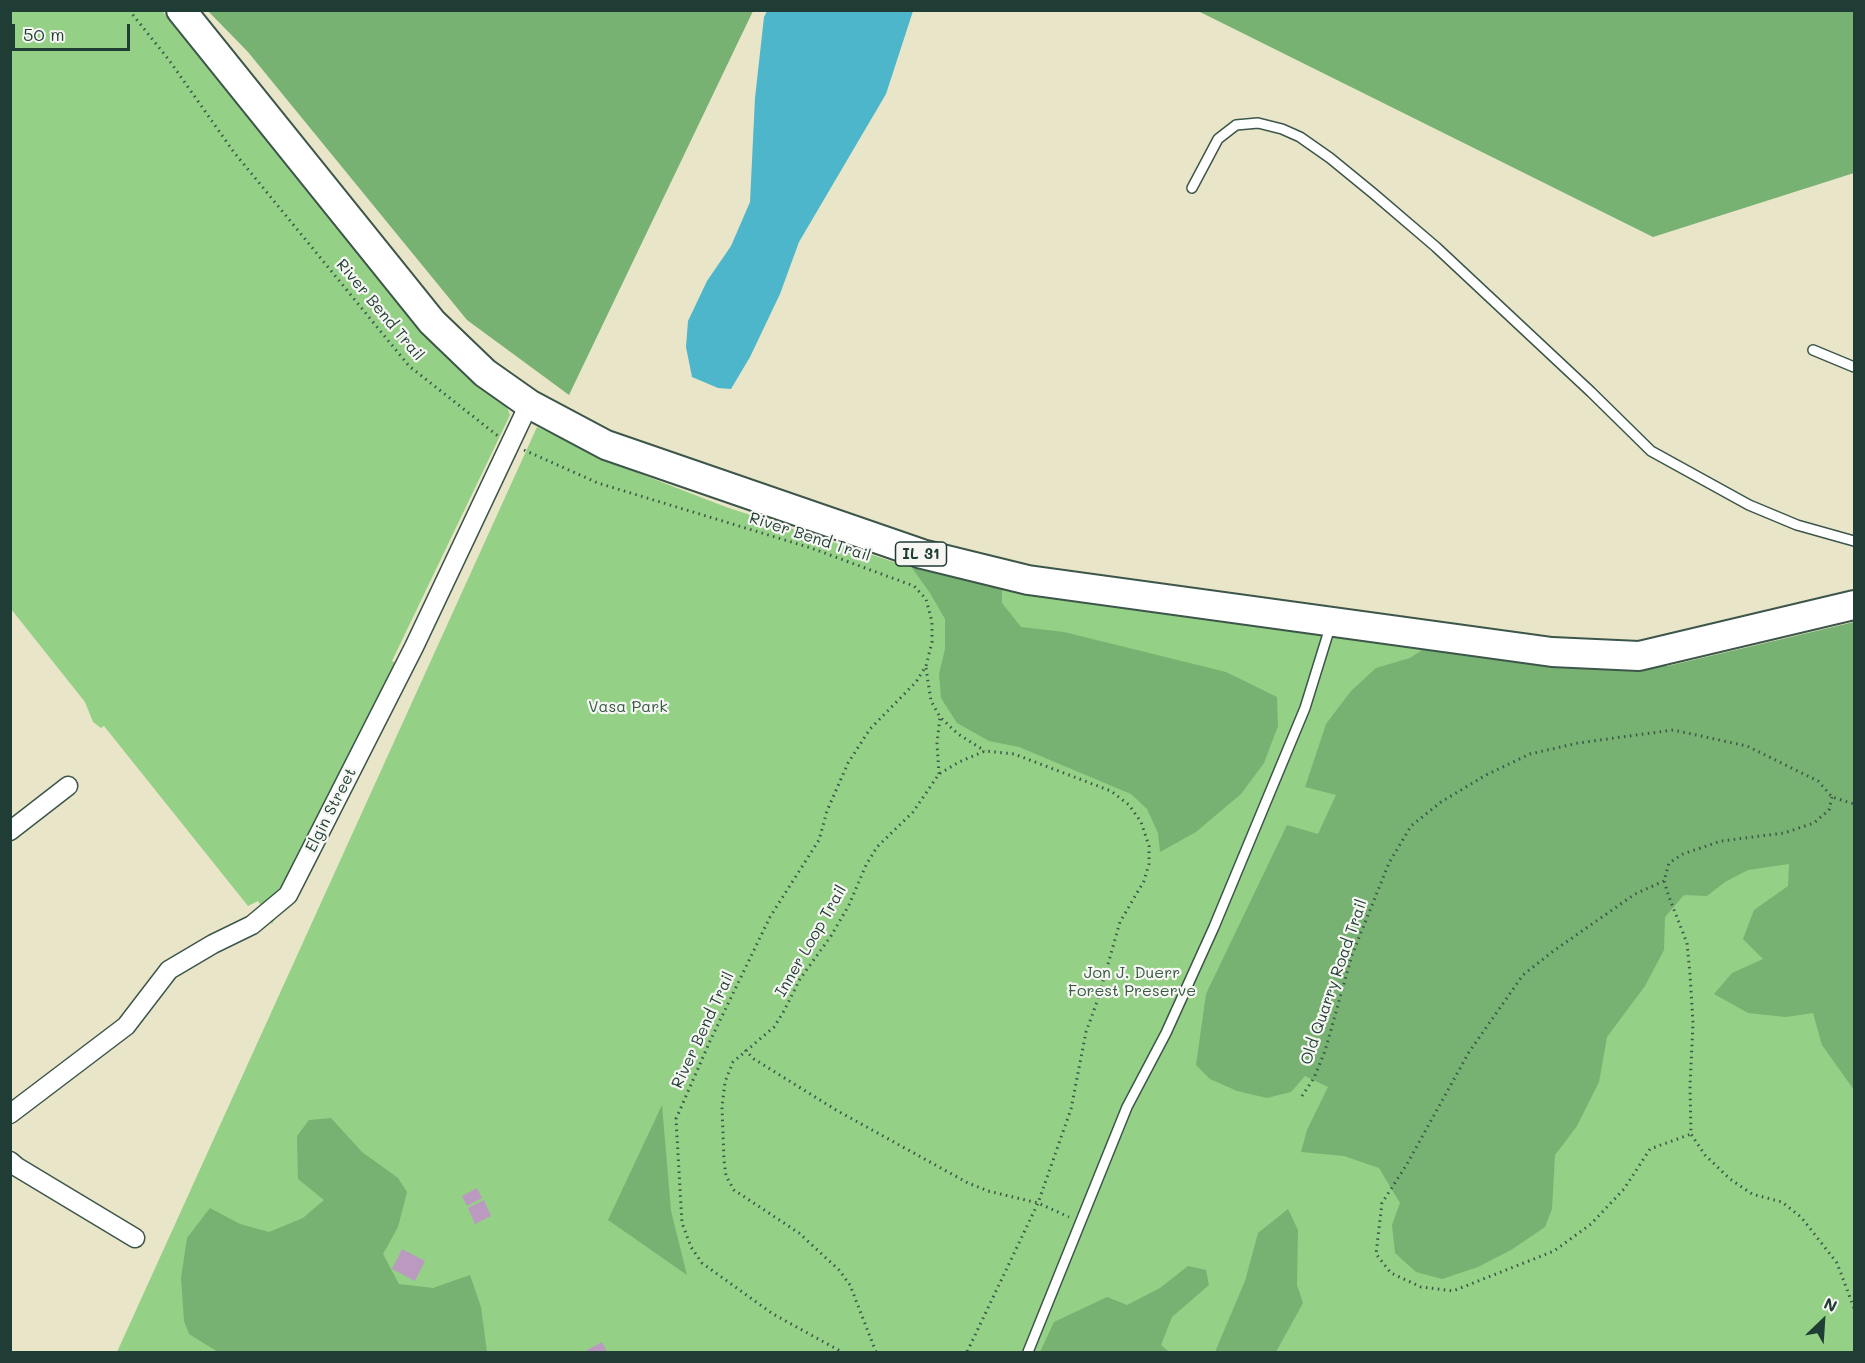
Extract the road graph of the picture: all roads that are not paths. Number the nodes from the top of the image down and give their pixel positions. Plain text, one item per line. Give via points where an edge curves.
1 (181, 10) edge
2 (1192, 188) dead end
3 (1813, 350) dead end
4 (1854, 367) edge
5 (529, 404) junction
6 (1854, 540) edge
7 (1854, 605) edge
8 (1332, 622) junction
9 (68, 786) dead end
10 (10, 831) edge
11 (10, 1114) edge
12 (10, 1161) edge
13 (135, 1238) dead end
14 (1028, 1353) edge

1 - 5 main road, IL 31 via 432,322 485,373
2 - 6 lane via 1218,140 1236,125 1258,123 1300,137 1436,247 1651,451 1749,505 1797,525
3 - 4 lane
5 - 8 main road, IL 31 via 606,445 921,554 1028,580
5 - 11 street, Elgin Street via 414,647 288,895 252,925 169,970 126,1026
7 - 8 main road, IL 31 via 1639,656 1552,652
8 - 14 lane via 1305,708 1214,927 1127,1107
9 - 10 street
12 - 13 street

